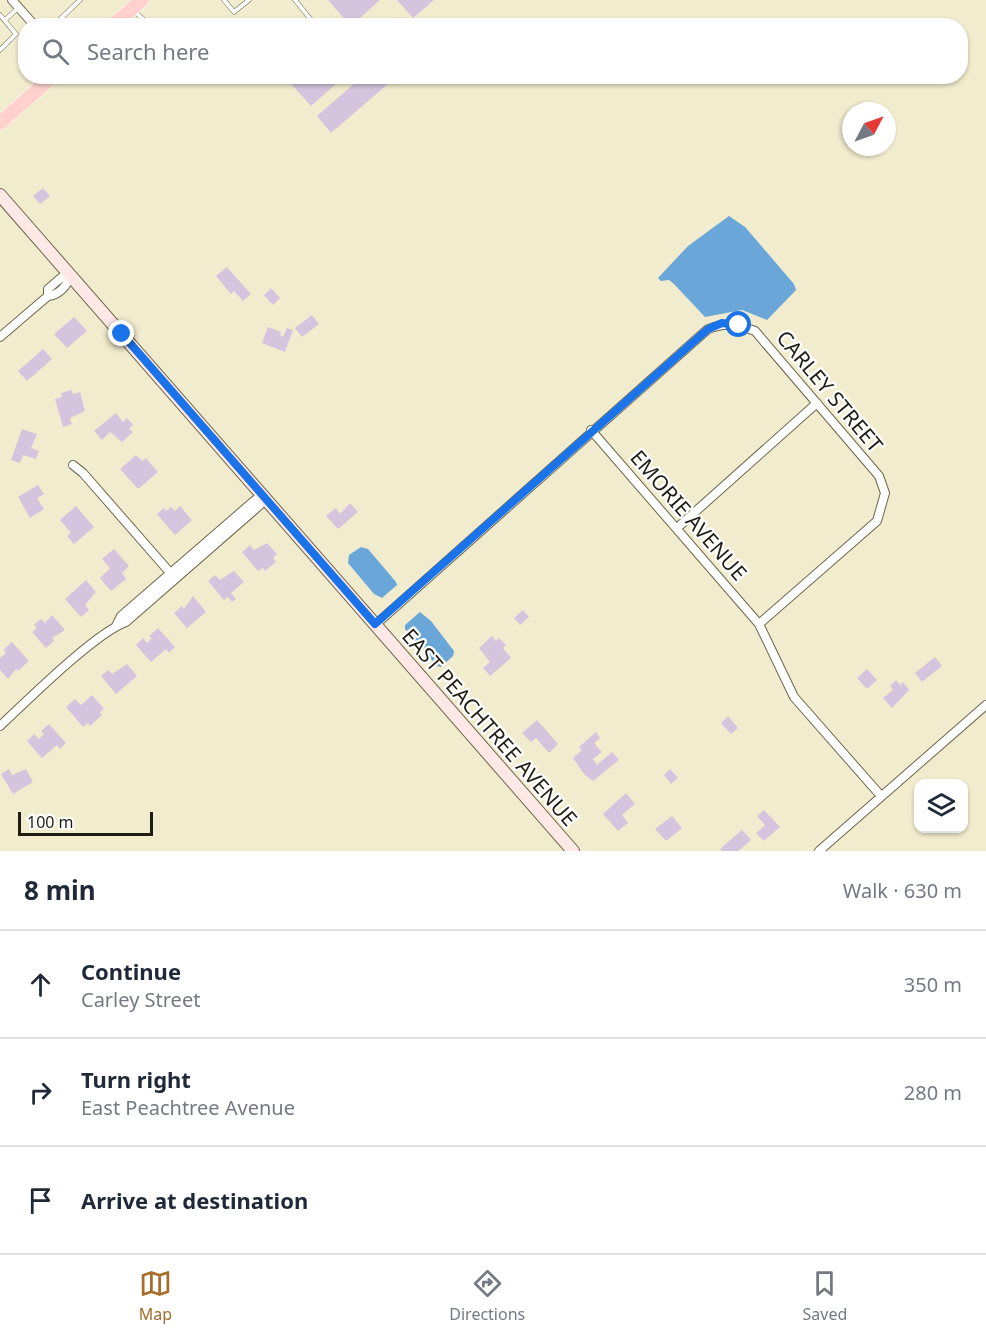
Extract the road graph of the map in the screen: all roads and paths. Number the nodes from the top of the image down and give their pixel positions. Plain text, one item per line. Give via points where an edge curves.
1 (80, 0) edge
2 (224, 0) edge
3 (249, 0) edge
4 (295, 0) edge
5 (15, 4) edge
6 (136, 4) edge
7 (0, 15) edge
8 (27, 18) edge
9 (61, 18) edge
10 (121, 18) edge
11 (146, 18) edge
12 (310, 18) edge
13 (5, 20) junction
14 (0, 50) edge
15 (44, 84) edge
16 (0, 123) edge
17 (0, 195) edge
18 (70, 276) junction
19 (1, 335) edge
20 (817, 403) junction
21 (591, 430) junction
22 (73, 465) dead end
23 (263, 496) junction
24 (677, 528) junction
25 (172, 576) junction
26 (375, 624) junction
27 (759, 624) junction
28 (986, 705) edge
29 (0, 726) edge
30 (881, 796) junction
31 (573, 851) edge
32 (819, 851) edge

1 - 9 lane
2 - 3 lane via 234,12
4 - 12 lane
5 - 8 street
5 - 13 lane
6 - 10 main road
6 - 11 lane
7 - 13 lane
13 - 14 lane via 16,34
15 - 16 main road
17 - 18 street, EAST PEACHTREE AVENUE
18 - 19 street via 62,277 48,289 48,296
18 - 23 street, EAST PEACHTREE AVENUE
20 - 21 street, CARLEY STREET via 755,331 722,323 708,329
20 - 24 street
20 - 27 street, CARLEY STREET via 879,476 885,493 883,507 877,521
21 - 24 street, EMORIE AVENUE
21 - 26 street, CARLEY STREET
22 - 25 street
23 - 25 street
23 - 26 street, EAST PEACHTREE AVENUE
24 - 27 street, EMORIE AVENUE
25 - 29 street via 121,616 116,626
26 - 31 street, EAST PEACHTREE AVENUE
27 - 30 street, EMORIE AVENUE via 794,697
28 - 30 street
30 - 32 street

